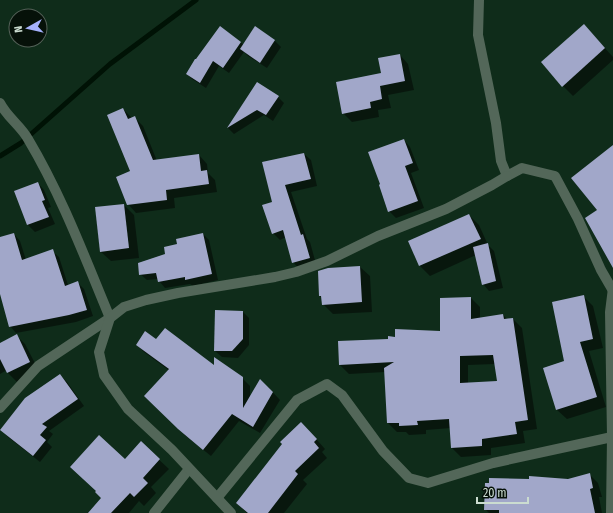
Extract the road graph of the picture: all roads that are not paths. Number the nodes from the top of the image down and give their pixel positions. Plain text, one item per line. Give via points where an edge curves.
1 (479, 0) edge
2 (0, 103) edge
3 (508, 176) junction
4 (613, 289) edge
5 (110, 318) junction
6 (612, 347) edge
7 (0, 408) edge
8 (612, 437) edge
9 (189, 469) junction
10 (217, 498) junction
11 (154, 513) edge
12 (231, 513) edge
13 (611, 513) edge

1 - 3 street via 478,35 496,122 501,161
2 - 5 street via 28,138 59,197
3 - 4 street via 522,168 555,176
3 - 5 street via 446,208 296,272 146,300 124,307
4 - 6 street via 610,312
5 - 7 street via 38,366
5 - 9 street via 99,352 104,375 128,408
6 - 8 street
8 - 10 street via 493,463 428,483 409,478 382,451 342,396 327,384 296,400
8 - 13 street
9 - 10 street
9 - 11 street
10 - 12 street

